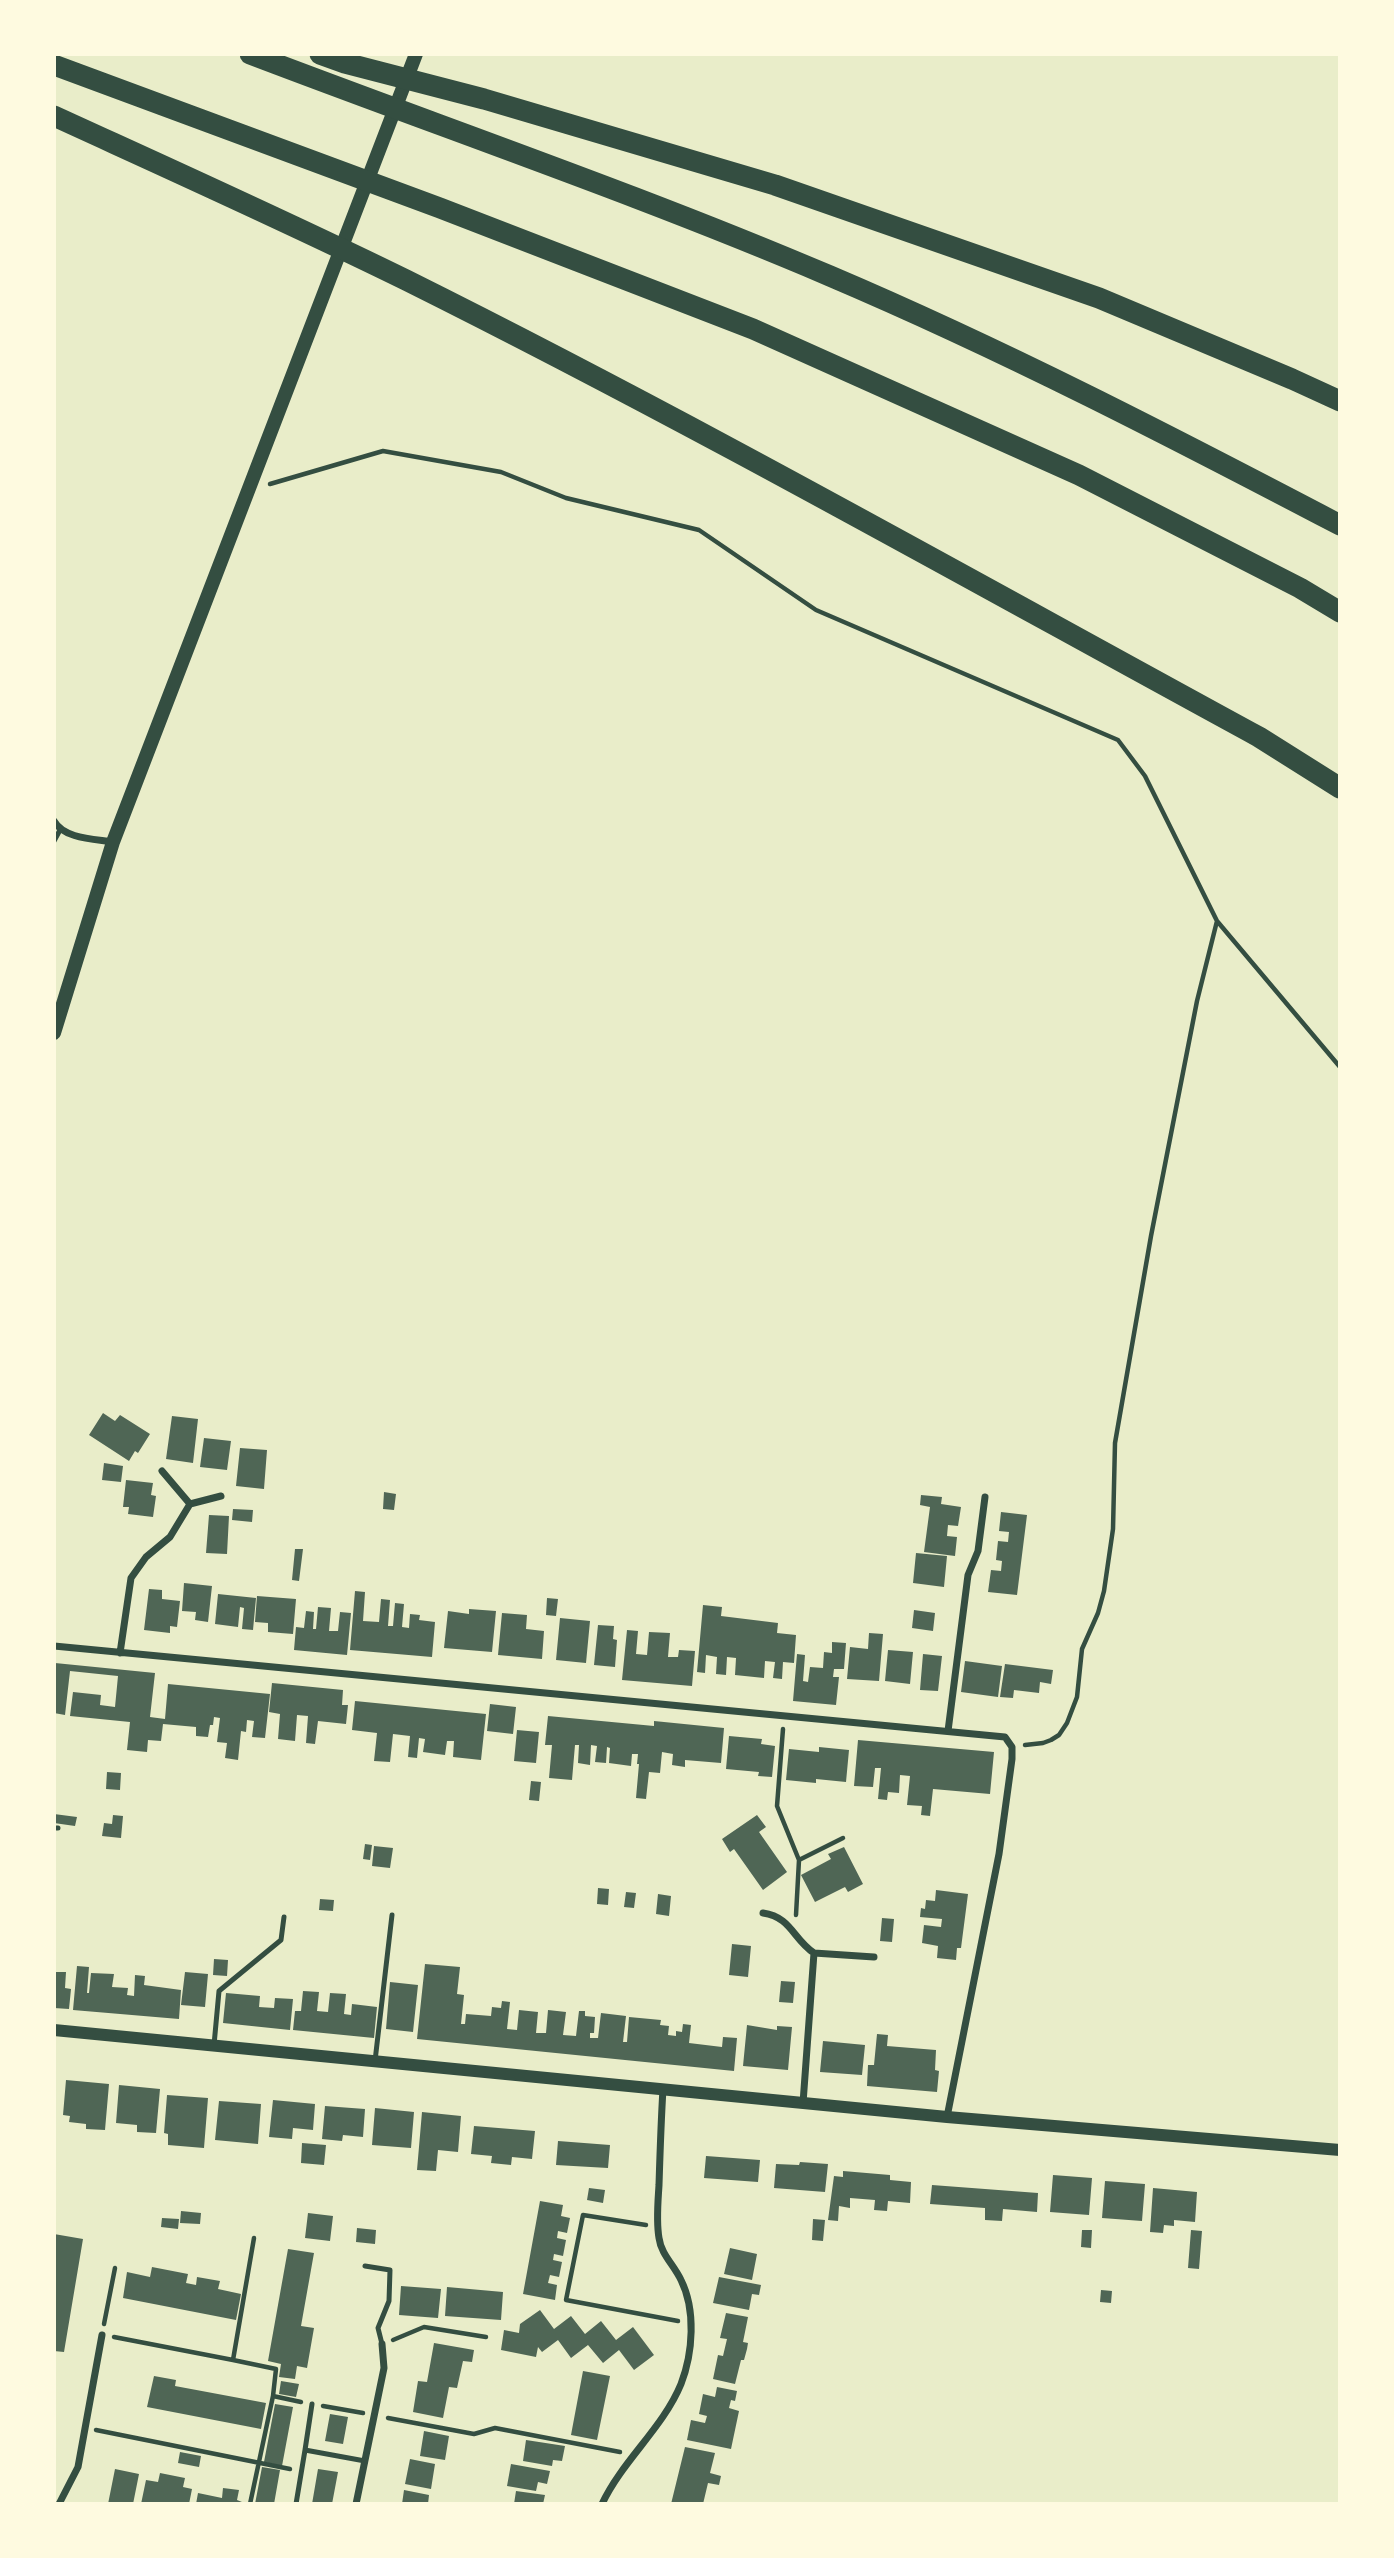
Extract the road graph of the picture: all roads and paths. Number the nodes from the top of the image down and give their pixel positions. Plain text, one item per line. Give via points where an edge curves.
1 (250, 54) edge
2 (320, 54) edge
3 (416, 54) edge
4 (54, 65) edge
5 (54, 116) edge
6 (1340, 401) edge
7 (247, 494) junction
8 (1340, 525) edge
9 (1340, 612) edge
10 (1340, 788) edge
11 (54, 821) edge
12 (60, 830) junction
13 (54, 841) edge
14 (113, 842) junction
15 (1217, 920) junction
16 (54, 1033) edge
17 (1340, 1067) edge
18 (162, 1471) dead end
19 (221, 1496) dead end
20 (985, 1497) dead end
21 (190, 1504) junction
22 (54, 1646) edge
23 (120, 1653) junction
24 (784, 1716) junction
25 (948, 1731) junction
26 (1012, 1747) junction
27 (843, 1838) dead end
28 (799, 1860) junction
29 (763, 1913) dead end
30 (392, 1915) dead end
31 (284, 1917) dead end
32 (791, 1928) junction
33 (814, 1953) junction
34 (874, 1957) dead end
35 (54, 2030) edge
36 (214, 2045) junction
37 (375, 2061) junction
38 (663, 2089) junction
39 (803, 2103) junction
40 (947, 2117) junction
41 (1340, 2150) edge
42 (657, 2226) junction
43 (254, 2238) dead end
44 (365, 2266) dead end
45 (115, 2268) dead end
46 (690, 2323) junction
47 (102, 2335) junction
48 (486, 2337) dead end
49 (382, 2344) junction
50 (233, 2360) junction
51 (273, 2396) junction
52 (312, 2404) junction
53 (374, 2415) junction
54 (85, 2428) junction
55 (305, 2450) junction
56 (635, 2454) junction
57 (365, 2461) junction
58 (257, 2463) junction
59 (301, 2471) junction
60 (59, 2504) edge
61 (250, 2504) edge
62 (296, 2504) edge
63 (356, 2504) edge
64 (602, 2504) edge

1 - 8 highway via 598,183 831,276 1110,404
2 - 6 highway via 775,185 1099,298
3 - 7 main road
4 - 9 highway via 753,329 1079,475
5 - 10 highway via 280,218 732,449 1259,737
7 - 14 main road
7 - 15 path via 383,450 501,471 566,498 699,530 816,610 1118,740 1157,797
11 - 12 street
12 - 13 lane
12 - 14 street
14 - 16 main road
15 - 17 path
15 - 26 path via 1153,1223 1115,1443 1113,1529 1104,1591 1082,1649 1077,1697 1067,1723 1051,1740
18 - 21 street
19 - 21 street
20 - 25 street via 978,1550 968,1575
21 - 23 street via 170,1537 146,1557 131,1578
22 - 23 street
23 - 24 street
24 - 25 street
24 - 28 path via 777,1806
25 - 26 street via 1004,1737
26 - 40 street via 999,1854
27 - 28 path
28 - 32 path via 798,1910
29 - 32 street via 779,1917
30 - 37 lane
31 - 36 lane via 281,1940 219,1990
32 - 33 street
33 - 34 street
33 - 39 street
35 - 36 street
36 - 37 street
37 - 38 street
38 - 39 street
38 - 42 street
39 - 40 street
40 - 41 street
42 - 46 street via 662,2251 687,2295
42 - 46 path via 583,2215 566,2300
43 - 50 path
44 - 49 lane via 390,2270 390,2301 377,2328
45 - 47 path
46 - 56 street via 681,2383
47 - 50 path
47 - 54 street
48 - 49 path via 424,2327
49 - 53 street via 384,2368
50 - 51 path via 276,2369
51 - 52 path
51 - 58 path
52 - 53 path
52 - 55 lane
53 - 56 path via 474,2434 495,2428
53 - 57 street
54 - 58 path
54 - 60 street via 78,2467
55 - 57 lane
55 - 59 lane
56 - 64 street
57 - 63 street
58 - 59 path
58 - 61 path
59 - 62 lane

